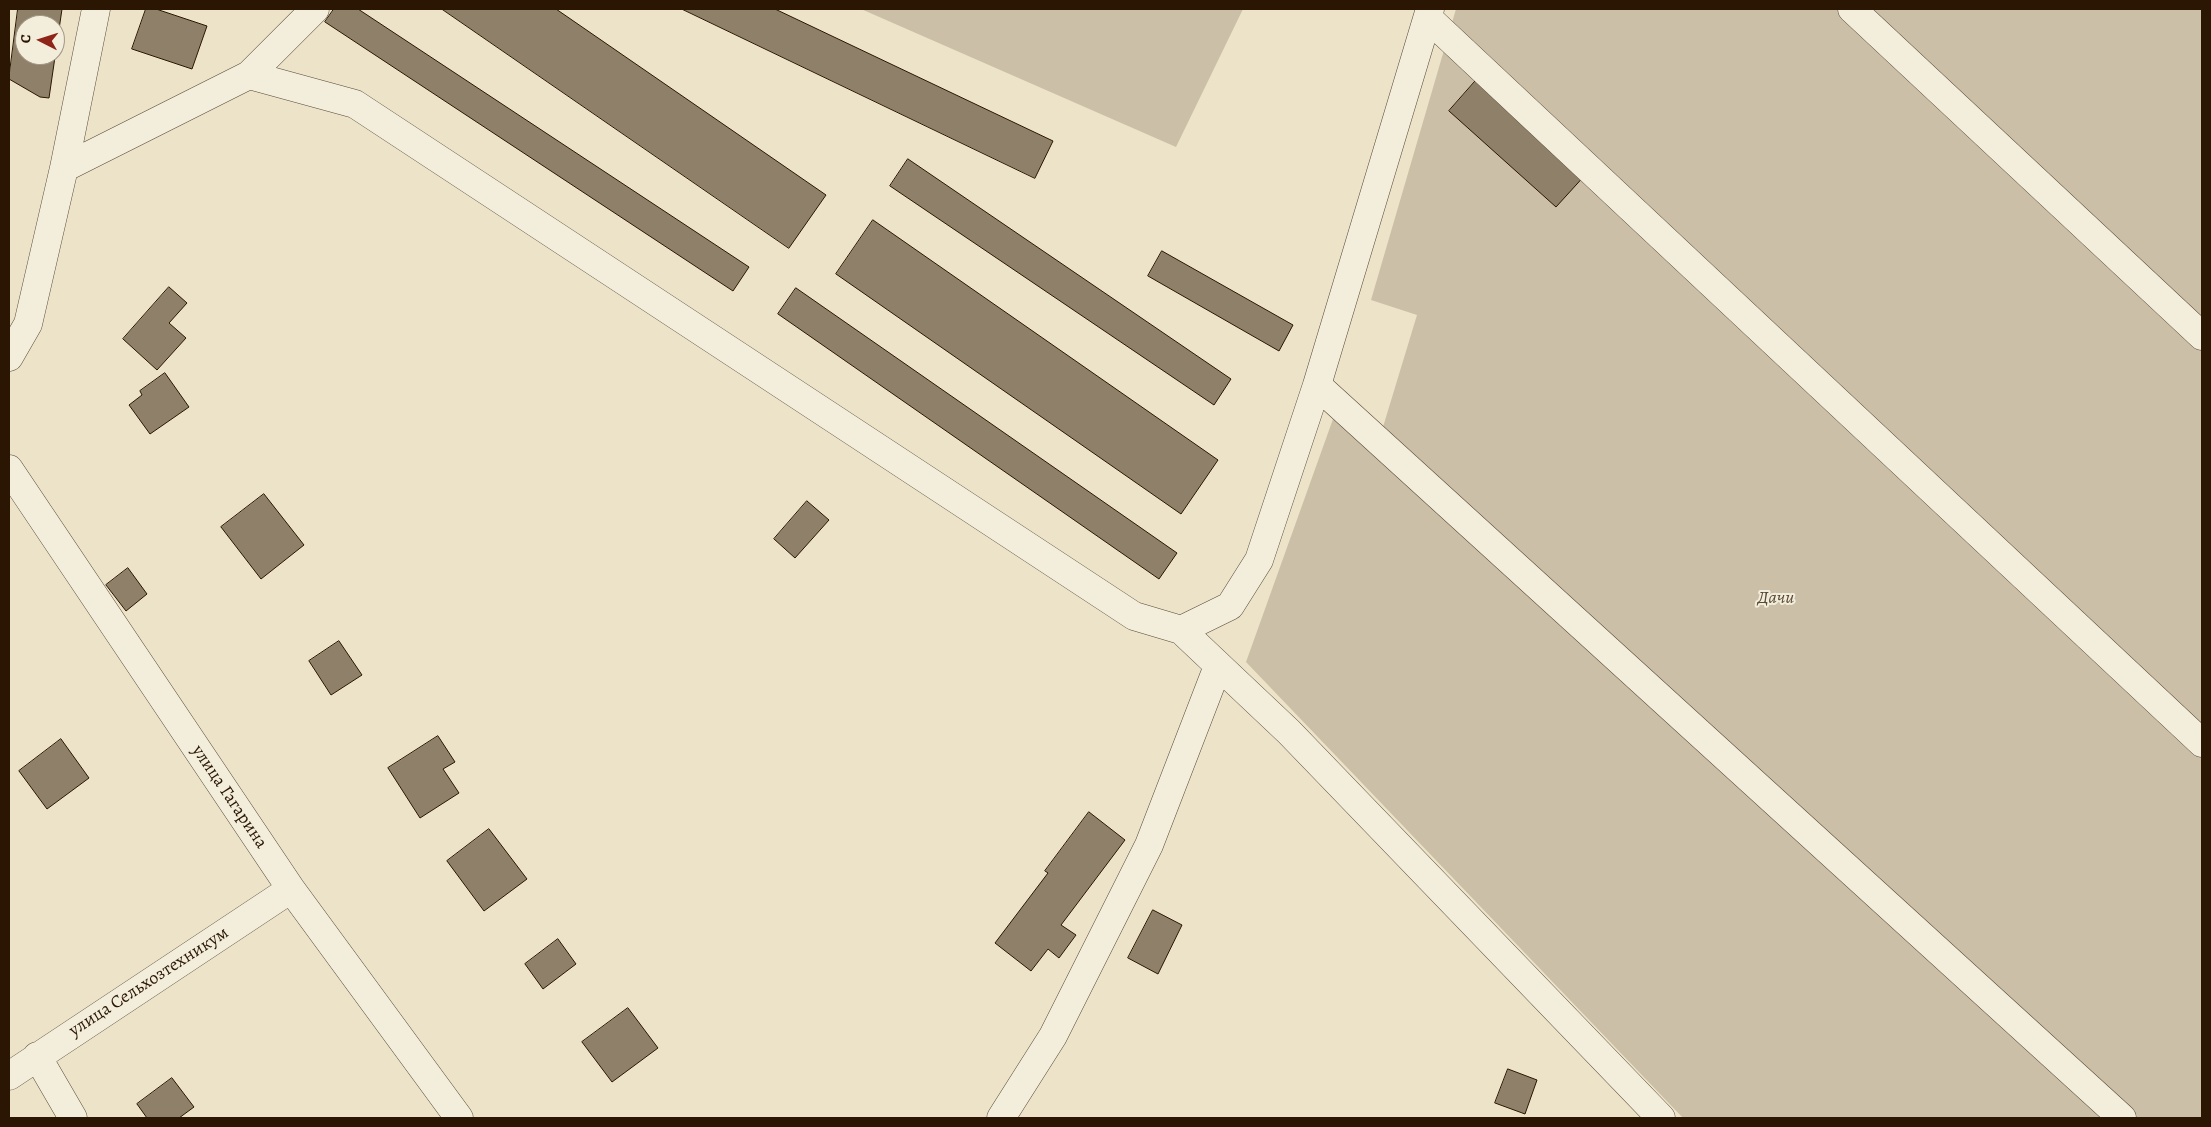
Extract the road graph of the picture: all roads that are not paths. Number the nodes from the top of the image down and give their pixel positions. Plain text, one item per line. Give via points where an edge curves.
1 (96, 9) edge
2 (315, 9) edge
3 (1852, 9) edge
4 (1429, 14) edge
5 (249, 75) junction
6 (64, 168) junction
7 (2202, 336) edge
8 (9, 358) edge
9 (1317, 385) junction
10 (9, 470) edge
11 (1181, 630) junction
12 (1218, 666) junction
13 (2202, 743) edge
14 (291, 890) junction
15 (37, 1056) junction
16 (9, 1076) edge
17 (73, 1118) edge
18 (459, 1118) edge
19 (1001, 1118) edge
20 (1661, 1118) edge
21 (2122, 1118) edge

1 - 6 street
2 - 5 street
3 - 7 street
4 - 9 street
4 - 13 street
5 - 6 street
5 - 11 street via 356,104 1134,616
6 - 8 street via 28,324
9 - 11 street via 1258,560 1230,606
9 - 21 street
10 - 14 street, улица Гагарина
11 - 12 street
12 - 19 street via 1149,845 1053,1036
12 - 20 street via 1289,732
14 - 15 street, улица Сельхозтехникум
14 - 18 street, улица Гагарина
15 - 16 street, улица Сельхозтехникум
15 - 17 street

